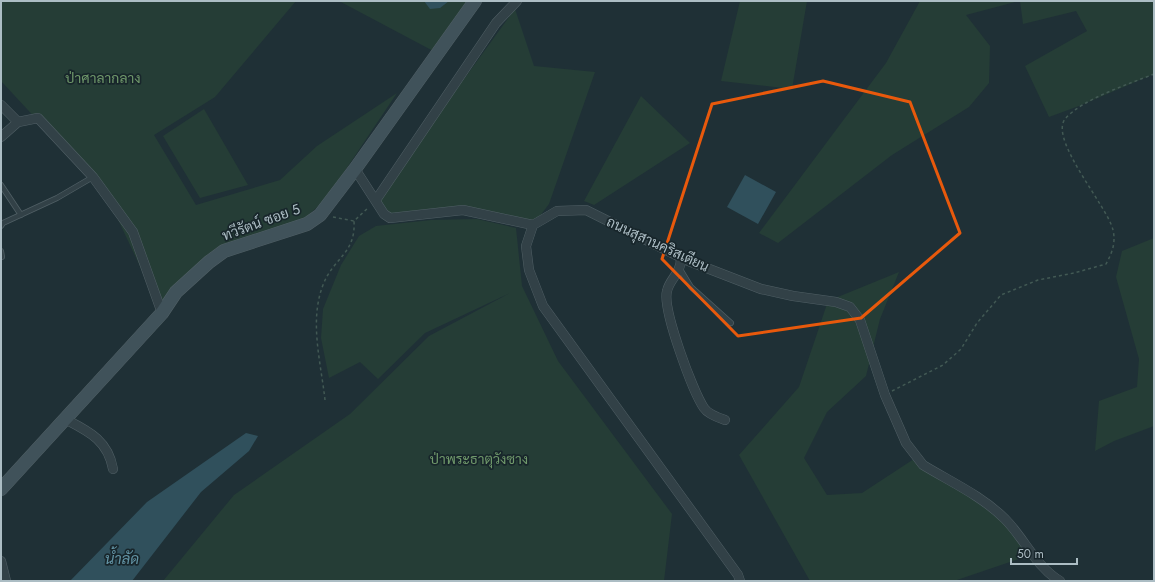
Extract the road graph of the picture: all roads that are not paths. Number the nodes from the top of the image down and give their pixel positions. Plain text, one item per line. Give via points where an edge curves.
1 (474, 1) edge
2 (517, 1) edge
3 (1, 105) edge
4 (18, 122) junction
5 (1, 137) edge
6 (355, 169) junction
7 (93, 177) junction
8 (1, 185) edge
9 (376, 200) junction
10 (21, 215) junction
11 (533, 225) junction
12 (1, 226) edge
13 (1, 251) edge
14 (2, 257) edge
15 (681, 258) junction
16 (680, 269) junction
17 (162, 313) junction
18 (731, 323) dead end
19 (65, 419) junction
20 (725, 420) dead end
21 (113, 469) dead end
22 (1, 489) edge
23 (1, 561) edge
24 (6, 581) edge
25 (740, 581) edge
26 (1060, 581) edge

1 - 6 street, ทวีรัตน์ ซอย 5
2 - 9 street via 496,23
3 - 4 street
4 - 5 street
4 - 7 street via 38,118
6 - 9 street
6 - 17 street, ทวีรัตน์ ซอย 5 via 320,215 294,229 224,251 176,292
7 - 10 lane
7 - 17 street via 133,232
8 - 10 lane
9 - 11 street via 384,214 390,218 463,210
10 - 12 lane
11 - 15 street, ถนนสุสานคริสเตียน via 557,210 586,210
11 - 25 street via 526,246 529,270 543,306
13 - 14 lane
15 - 16 street
15 - 26 street, ถนนสุสานคริสเตียน via 761,289 836,302 850,307 860,320 885,395 906,443 923,465 990,505 1006,520 1040,563
16 - 18 lane via 691,287
16 - 20 street via 667,290 666,302 672,325 705,410
17 - 19 street, ทวีรัตน์ ซอย 5
19 - 21 street via 95,436 112,460
19 - 22 street, ทวีรัตน์ ซอย 5
23 - 24 street

